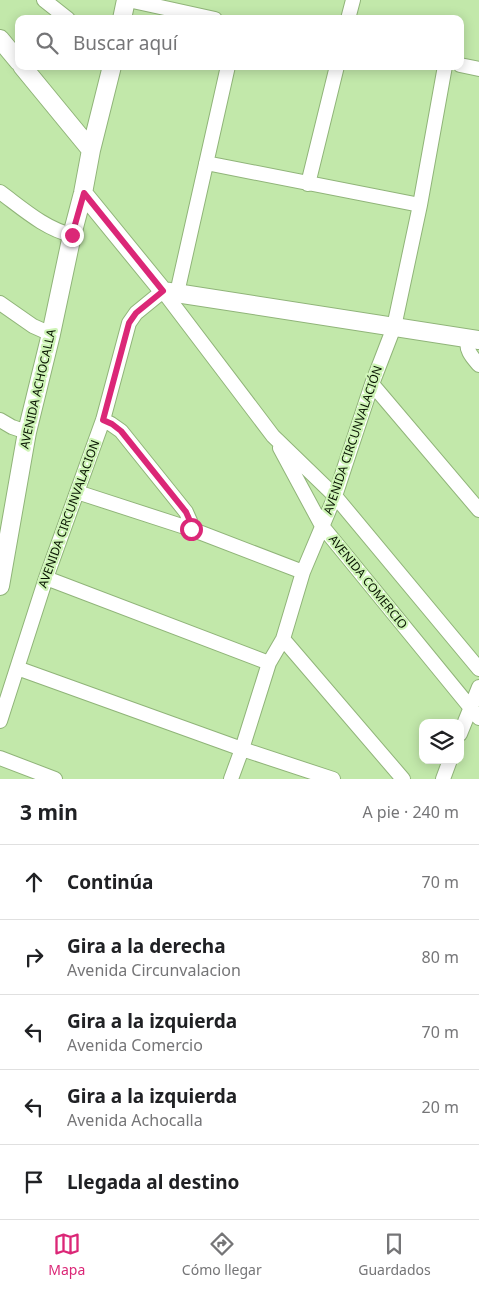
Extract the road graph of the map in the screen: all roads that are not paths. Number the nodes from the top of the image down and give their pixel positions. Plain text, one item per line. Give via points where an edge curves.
1 (44, 0) edge
2 (127, 0) edge
3 (353, 0) edge
4 (63, 15) edge
5 (123, 15) edge
6 (196, 15) edge
7 (349, 15) edge
8 (0, 39) edge
9 (15, 57) edge
10 (464, 66) edge
11 (479, 69) edge
12 (25, 70) edge
13 (111, 70) edge
14 (227, 70) edge
15 (336, 70) edge
16 (444, 70) edge
17 (92, 150) junction
18 (206, 164) junction
19 (308, 184) junction
20 (0, 192) edge
21 (84, 193) junction
22 (420, 205) junction
23 (72, 235) junction
24 (170, 292) junction
25 (0, 303) edge
26 (394, 326) junction
27 (51, 334) junction
28 (473, 339) edge
29 (479, 365) edge
30 (372, 384) junction
31 (0, 420) edge
32 (103, 420) junction
33 (26, 432) junction
34 (273, 436) junction
35 (77, 492) junction
36 (335, 496) junction
37 (479, 510) edge
38 (5, 526) edge
39 (322, 526) junction
40 (191, 529) junction
41 (302, 572) junction
42 (46, 578) junction
43 (0, 586) edge
44 (283, 639) junction
45 (269, 663) junction
46 (17, 668) junction
47 (479, 669) edge
48 (479, 687) edge
49 (475, 713) edge
50 (0, 721) edge
51 (464, 728) edge
52 (242, 749) junction
53 (0, 758) edge
54 (449, 764) edge
55 (55, 779) edge
56 (231, 779) edge
57 (333, 779) edge
58 (403, 779) edge
59 (443, 779) edge

1 - 4 street
2 - 5 street
2 - 6 street
3 - 7 street
8 - 9 street
10 - 11 street
12 - 17 street
13 - 17 street, AVENIDA ACHOCALLA
14 - 18 street
15 - 19 street
16 - 22 street, AVENIDA CIRCUNVALACIÓN
17 - 21 street, AVENIDA ACHOCALLA
18 - 19 street
18 - 24 street
19 - 22 street
20 - 23 street via 43,223 60,233
21 - 23 street, AVENIDA ACHOCALLA
21 - 24 street, AVENIDA COMERCIO
22 - 26 street, AVENIDA CIRCUNVALACIÓN
23 - 27 street, AVENIDA ACHOCALLA
24 - 26 street
24 - 32 street, AVENIDA CIRCUNVALACION via 136,313 129,323
24 - 34 street, AVENIDA COMERCIO
25 - 27 street via 33,326
26 - 28 street
26 - 30 street, AVENIDA CIRCUNVALACIÓN
27 - 33 street, AVENIDA ACHOCALLA
28 - 29 street via 466,344
30 - 36 street, AVENIDA CIRCUNVALACIÓN
30 - 37 street
31 - 33 street
32 - 35 street, AVENIDA CIRCUNVALACION
32 - 40 street via 121,431 186,512
33 - 38 street, AVENIDA ACHOCALLA
34 - 36 street, AVENIDA COMERCIO
34 - 39 street, AVENIDA COMERCIO
35 - 40 street
35 - 42 street, AVENIDA CIRCUNVALACION
36 - 39 street, AVENIDA CIRCUNVALACIÓN
36 - 47 street, AVENIDA COMERCIO
38 - 43 street, AVENIDA ACHOCALLA
39 - 41 street, AVENIDA CIRCUNVALACIÓN
39 - 49 street, AVENIDA COMERCIO
40 - 41 street
41 - 44 street, AVENIDA CIRCUNVALACIÓN
42 - 45 street
42 - 46 street, AVENIDA CIRCUNVALACION
44 - 45 street, AVENIDA CIRCUNVALACIÓN
44 - 58 street
45 - 52 street, AVENIDA CIRCUNVALACIÓN
46 - 50 street, AVENIDA CIRCUNVALACION
46 - 52 street
48 - 49 street
49 - 51 street
52 - 56 street, AVENIDA CIRCUNVALACIÓN
52 - 57 street
53 - 55 street
54 - 59 street

